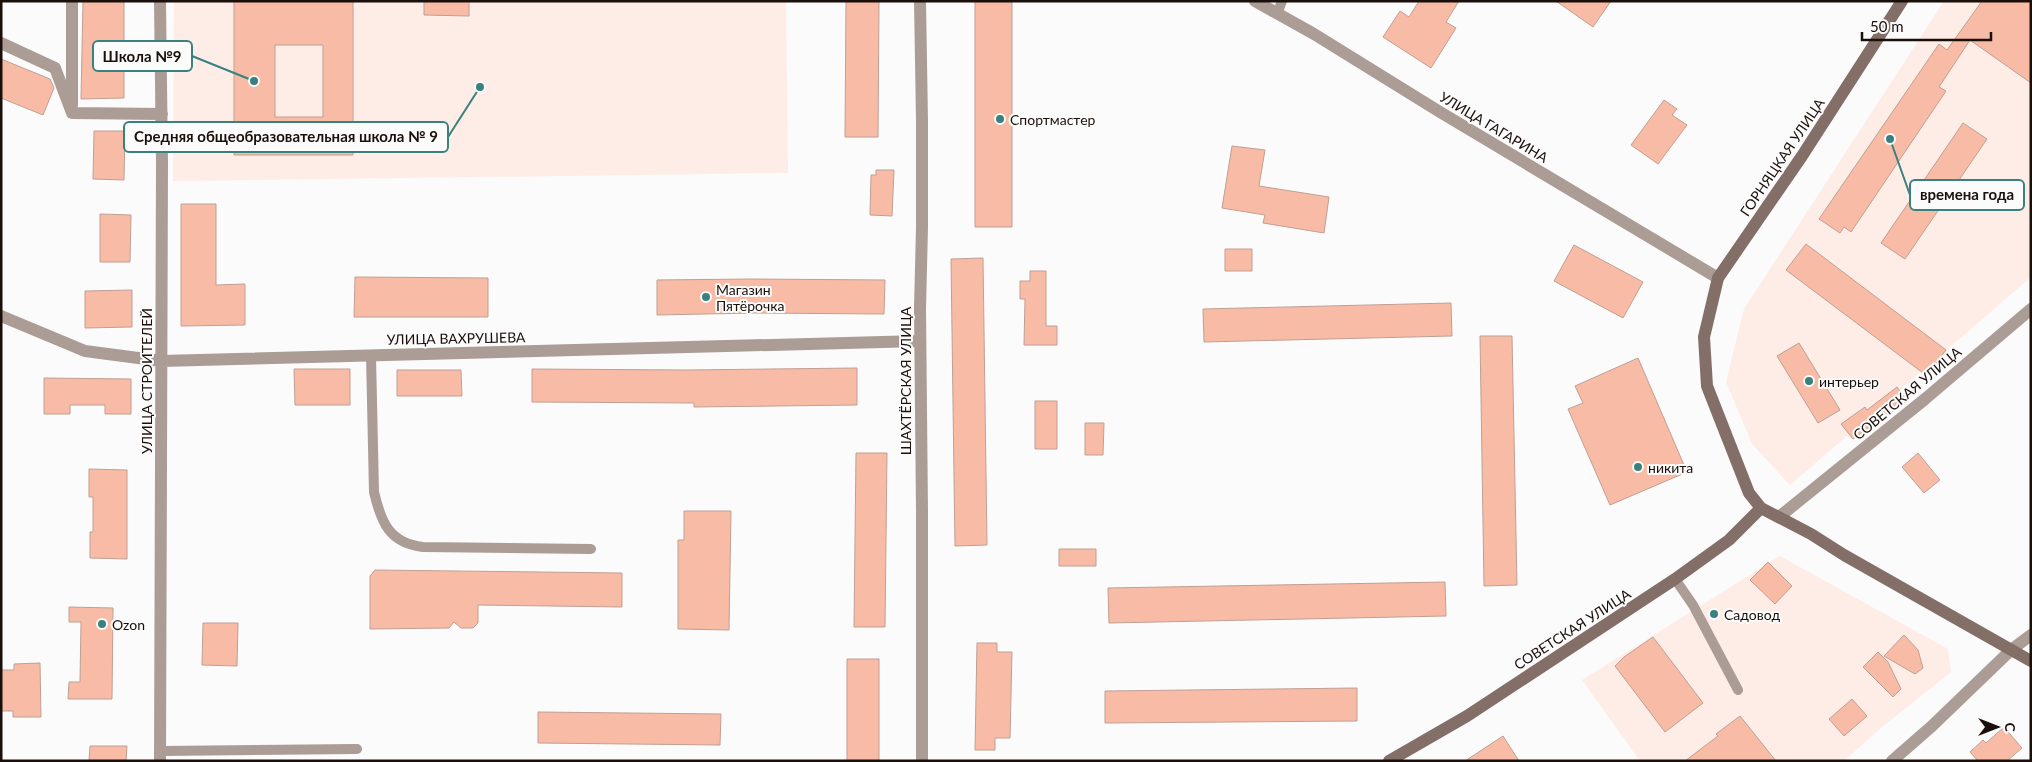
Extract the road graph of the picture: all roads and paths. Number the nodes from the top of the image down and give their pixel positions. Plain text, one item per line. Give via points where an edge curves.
1 (72, 1) edge
2 (160, 1) edge
3 (920, 1) edge
4 (1255, 1) edge
5 (1282, 1) edge
6 (1902, 1) edge
7 (1277, 14) junction
8 (1, 42) edge
9 (72, 113) junction
10 (162, 114) junction
11 (1718, 278) junction
12 (2031, 309) edge
13 (1, 316) edge
14 (920, 342) junction
15 (371, 356) junction
16 (161, 361) junction
17 (1761, 508) junction
18 (1779, 517) junction
19 (592, 549) dead end
20 (1675, 579) junction
21 (2031, 634) edge
22 (2012, 650) junction
23 (2031, 661) edge
24 (1738, 690) dead end
25 (356, 749) dead end
26 (160, 756) edge
27 (922, 761) edge
28 (1389, 761) edge
29 (1892, 761) edge

1 - 9 street
2 - 10 street, УЛИЦА СТРОИТЕЛЕЙ
3 - 14 street, ШАХТЁРСКАЯ УЛИЦА
4 - 7 street, УЛИЦА ГАГАРИНА
5 - 7 lane
6 - 11 main road, ГОРНЯЦКАЯ УЛИЦА
7 - 11 street, УЛИЦА ГАГАРИНА
8 - 9 street via 55,68
9 - 10 street
10 - 16 street, УЛИЦА СТРОИТЕЛЕЙ
11 - 17 main road, ГОРНЯЦКАЯ УЛИЦА via 1704,336 1707,386 1749,493
12 - 18 street, СОВЕТСКАЯ УЛИЦА
13 - 16 street, УЛИЦА ВАХРУШЕВА via 85,351
14 - 15 street, УЛИЦА ВАХРУШЕВА
14 - 27 street, ШАХТЁРСКАЯ УЛИЦА
15 - 16 street, УЛИЦА ВАХРУШЕВА
15 - 19 lane via 374,492 379,514 387,529 399,540 423,547
16 - 26 street, УЛИЦА СТРОИТЕЛЕЙ
17 - 18 main road
17 - 20 main road, СОВЕТСКАЯ УЛИЦА via 1729,540
18 - 22 main road
20 - 24 lane via 1694,605
20 - 28 main road, СОВЕТСКАЯ УЛИЦА via 1467,716
21 - 22 street
22 - 23 main road
22 - 29 street
25 - 26 lane

